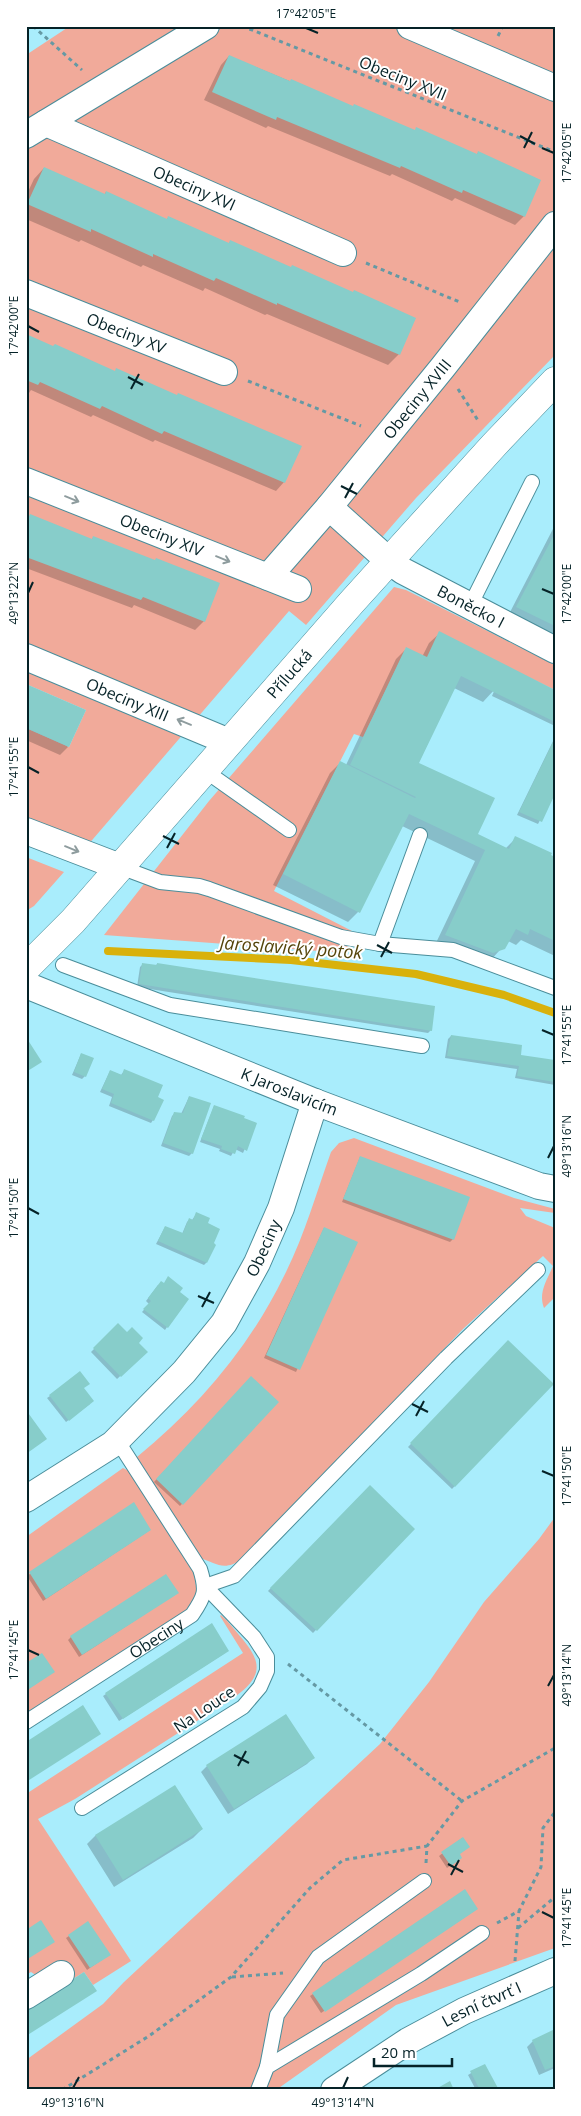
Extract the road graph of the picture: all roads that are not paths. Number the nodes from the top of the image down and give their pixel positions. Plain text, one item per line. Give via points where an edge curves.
1 (206, 26) edge
2 (410, 26) edge
3 (555, 88) edge
4 (36, 129) edge
5 (555, 225) edge
6 (343, 253) road end
7 (26, 293) edge
8 (224, 372) road end
9 (555, 381) edge
10 (26, 481) edge
11 (532, 482) dead end
12 (328, 507) junction
13 (389, 562) junction
14 (268, 576) junction
15 (298, 589) dead end
16 (470, 606) junction
17 (555, 650) edge
18 (26, 657) edge
19 (229, 742) junction
20 (204, 770) junction
21 (289, 830) dead end
22 (26, 831) edge
23 (420, 835) dead end
24 (120, 867) junction
25 (380, 944) junction
26 (44, 961) edge
27 (26, 985) edge
28 (555, 988) edge
29 (422, 1046) dead end
30 (315, 1102) junction
31 (555, 1189) edge
32 (538, 1270) dead end
33 (117, 1440) junction
34 (26, 1499) edge
35 (205, 1586) junction
36 (26, 1722) edge
37 (82, 1808) dead end
38 (424, 1881) road end
39 (482, 1933) road end
40 (555, 1971) edge
41 (61, 1974) dead end
42 (26, 1996) edge
43 (267, 2067) junction
44 (258, 2090) edge
45 (334, 2090) edge

1 - 4 street
2 - 3 street
4 - 6 street, Obeciny XVI
5 - 12 street, Obeciny XVIII
7 - 8 street, Obeciny XV
9 - 13 street, Přílucká
10 -> 14 street, Obeciny XIV
11 - 16 lane
12 - 13 street
12 - 14 street, Obeciny XVIII
13 - 16 street, Boněcko I
13 - 19 street, Přílucká
14 - 15 street, Obeciny XIV
16 - 17 street, Boněcko I
19 -> 18 street, Obeciny XIII
19 - 20 street, Přílucká
20 - 21 lane
20 - 24 street, Přílucká
22 -> 24 street
23 - 25 lane
24 - 25 lane via 160,882 204,888 340,936
24 - 26 street, Přílucká
25 - 28 lane via 453,950
26 - 29 lane via 170,1005
27 - 30 street, K Jaroslavicím
30 - 31 street, K Jaroslavicím via 539,1186
30 - 33 street, Obeciny via 281,1208 257,1264 224,1322 184,1372
32 - 35 lane via 446,1358 234,1576
33 - 34 street, Obeciny
33 - 35 lane via 200,1569
35 - 36 lane, Obeciny via 192,1615
35 - 37 lane, Na Louce via 254,1637 267,1657 267,1671 260,1687 243,1707
38 - 43 lane via 318,1957 277,2015
39 - 43 lane via 422,1974
40 - 45 street, Lesní čtvrť I via 464,2011 408,2041
41 - 42 street
43 - 44 lane

